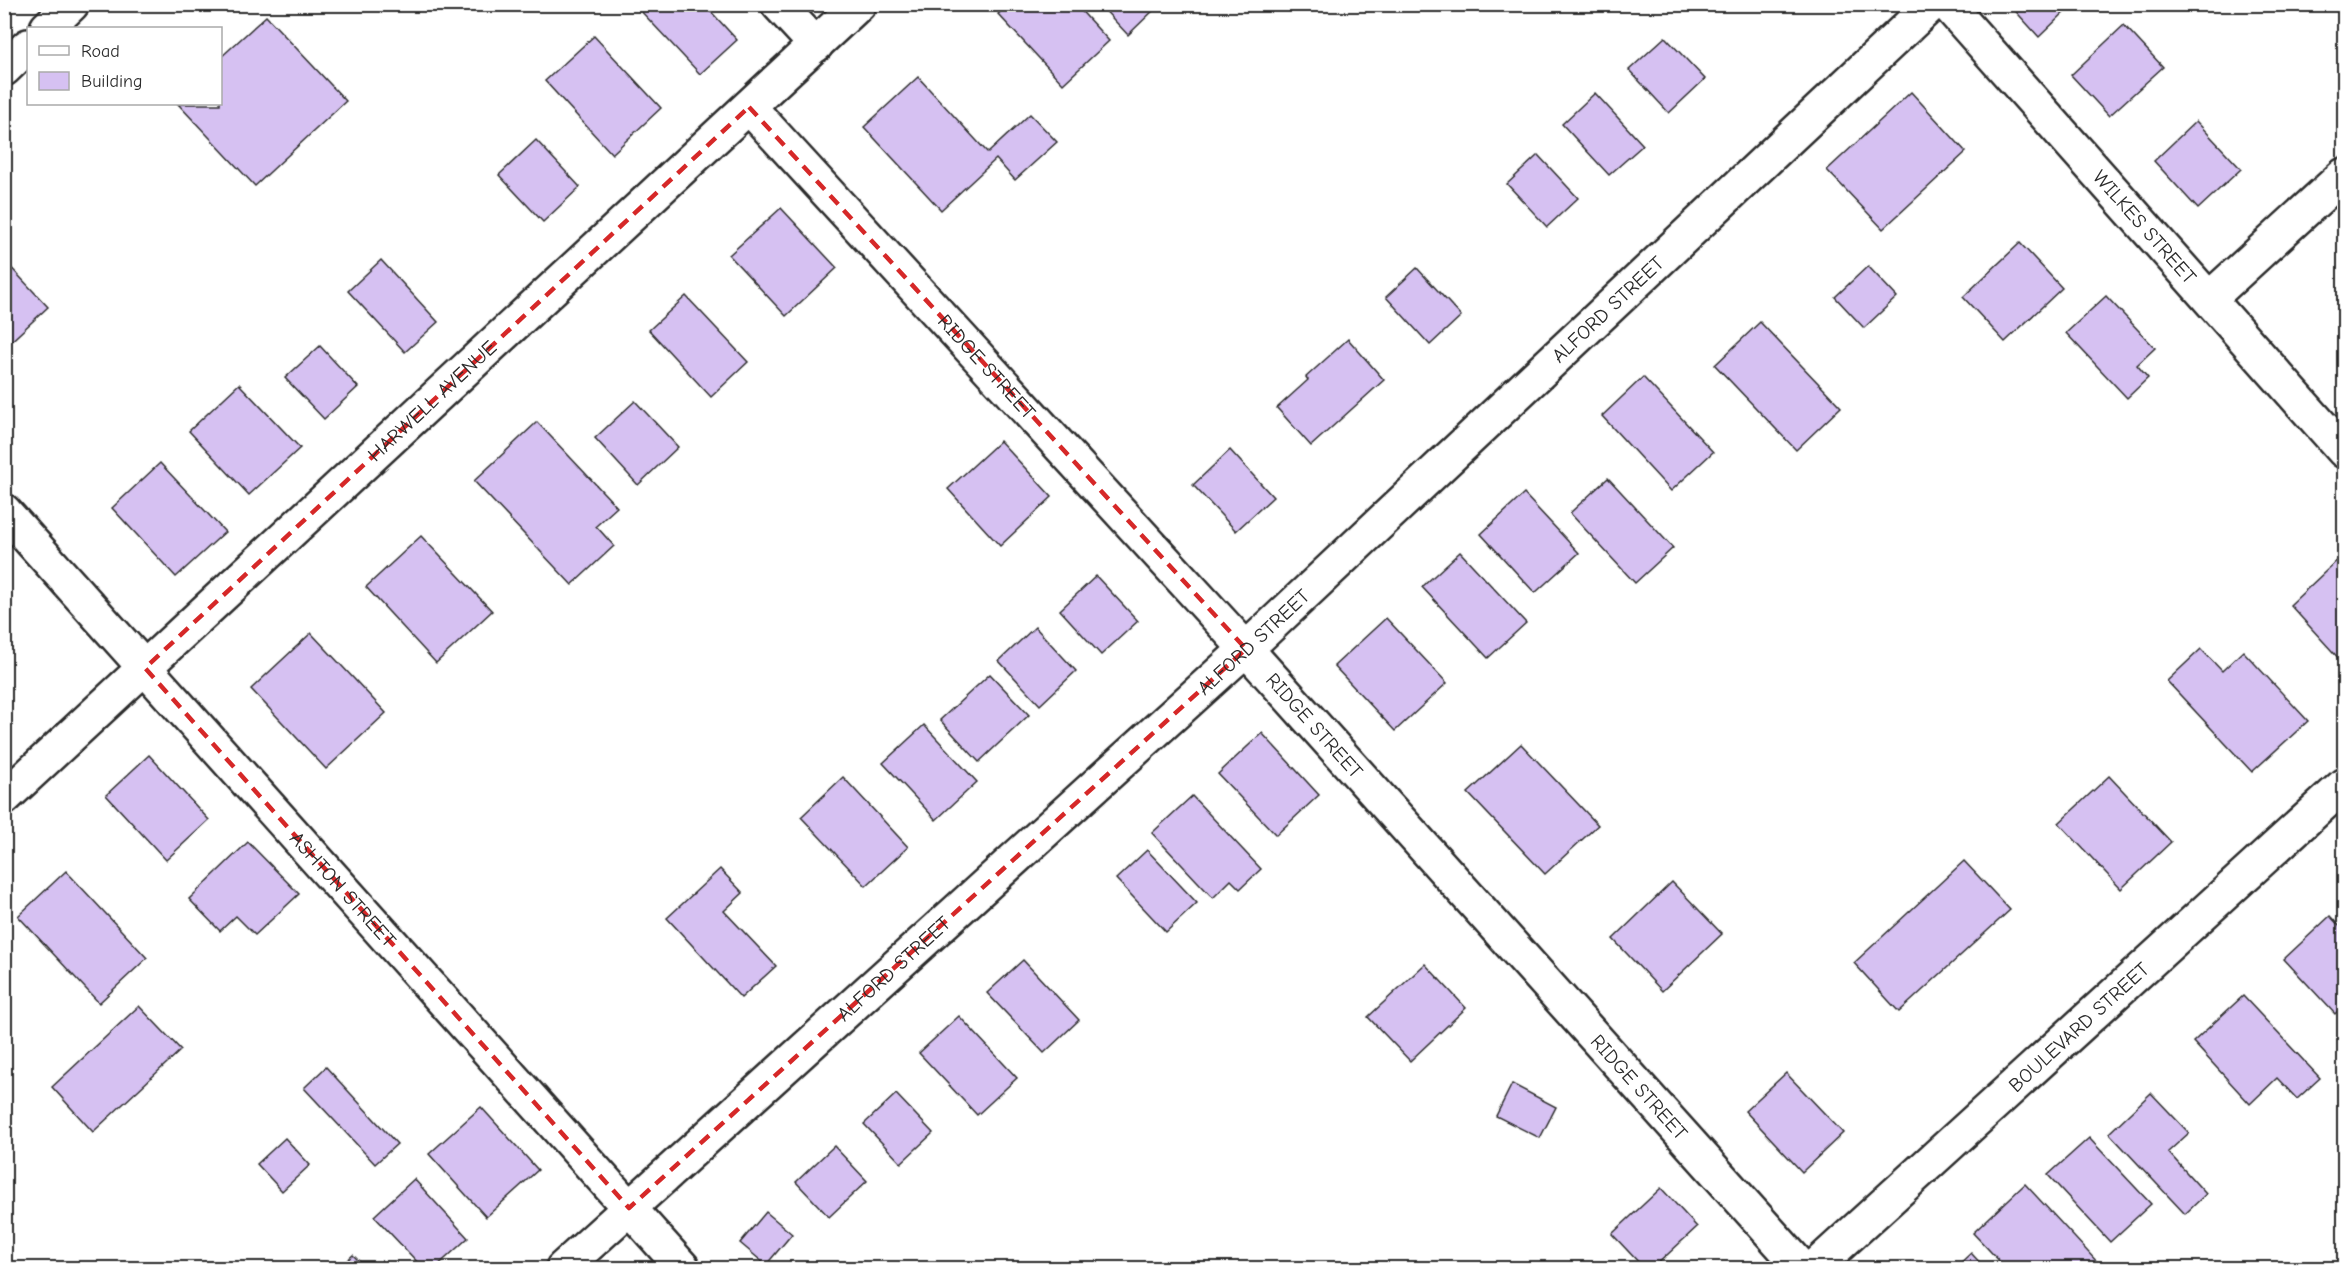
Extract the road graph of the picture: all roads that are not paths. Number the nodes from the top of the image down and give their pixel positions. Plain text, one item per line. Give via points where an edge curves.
1 (72, 4) edge
2 (778, 4) edge
3 (859, 4) edge
4 (1932, 4) edge
5 (1947, 4) edge
6 (48, 27) edge
7 (816, 45) junction
8 (27, 47) edge
9 (4, 69) edge
10 (749, 107) junction
11 (2344, 175) edge
12 (2210, 298) junction
13 (2344, 451) edge
14 (4, 511) edge
15 (1246, 649) junction
16 (145, 668) junction
17 (2344, 785) edge
18 (4, 798) edge
19 (629, 1208) junction
20 (564, 1269) edge
21 (683, 1269) edge
22 (1802, 1269) edge
23 (1814, 1269) edge

1 - 6 street
2 - 7 street
3 - 7 street, HARWELL AVENUE
4 - 15 street, ALFORD STREET
5 - 12 street, WILKES STREET
7 - 10 street, HARWELL AVENUE
8 - 9 street
10 - 15 street, RIDGE STREET
10 - 16 street, HARWELL AVENUE
11 - 12 street
12 - 13 street, WILKES STREET
14 - 16 street, ASHTON STREET
15 - 19 street, ALFORD STREET
15 - 22 street, RIDGE STREET
16 - 18 street, HARWELL AVENUE
16 - 19 street, ASHTON STREET
17 - 23 street, BOULEVARD STREET
19 - 20 street, ALFORD STREET
19 - 21 street, ASHTON STREET

